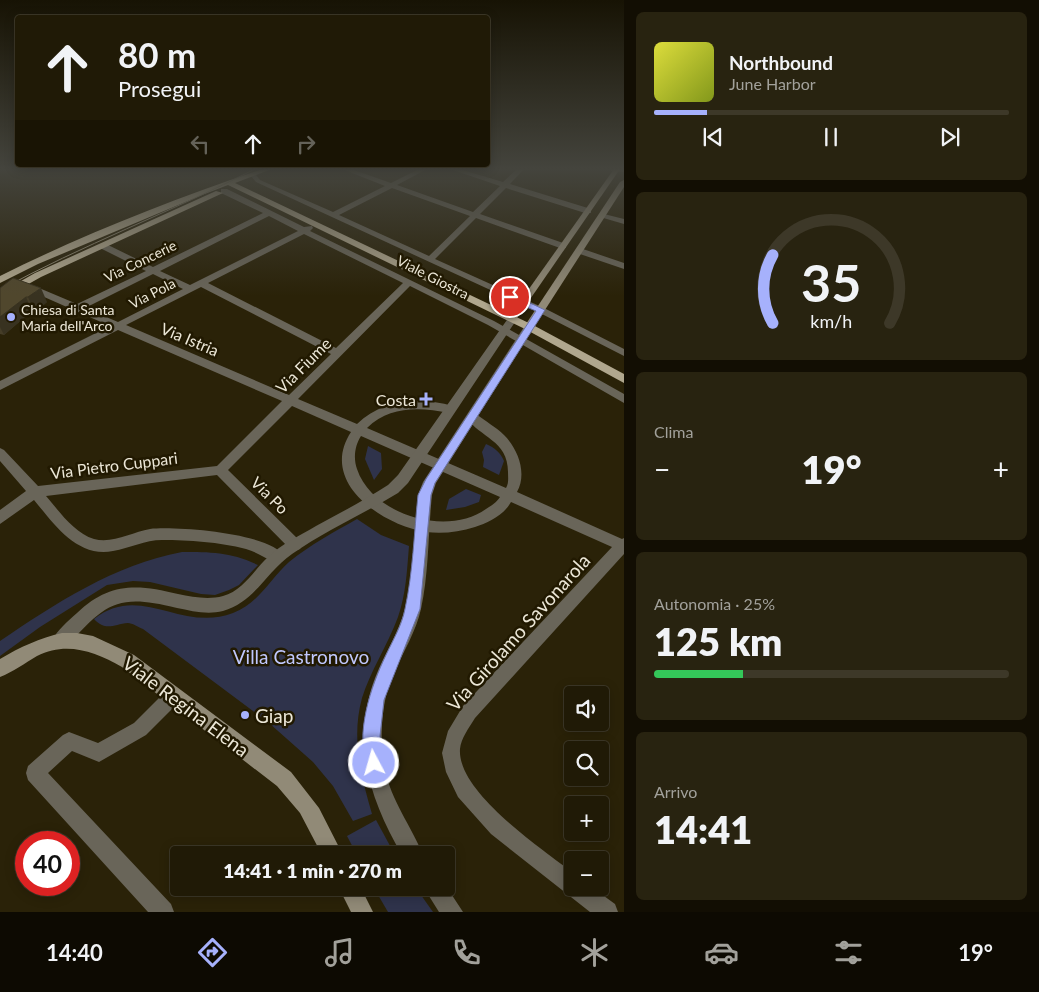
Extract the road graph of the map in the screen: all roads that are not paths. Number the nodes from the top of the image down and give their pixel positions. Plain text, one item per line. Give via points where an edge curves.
1 (155, 212) edge
2 (177, 212) edge
3 (295, 212) edge
4 (304, 212) edge
5 (321, 212) edge
6 (341, 212) edge
7 (465, 212) edge
8 (478, 212) edge
9 (587, 212) edge
10 (604, 212) edge
11 (269, 213) joint
12 (474, 215) junction
13 (602, 215) junction
14 (333, 216) junction
15 (624, 222) edge
16 (316, 224) junction
17 (304, 230) junction
18 (103, 246) junction
19 (563, 246) junction
20 (580, 250) junction
21 (430, 260) junction
22 (624, 266) edge
23 (153, 270) junction
24 (0, 280) edge
25 (409, 282) junction
26 (21, 283) junction
27 (201, 283) junction
28 (190, 289) junction
29 (0, 297) edge
30 (524, 303) junction
31 (77, 308) junction
32 (541, 310) junction
33 (514, 316) junction
34 (532, 324) junction
35 (118, 325) junction
36 (504, 330) junction
37 (522, 340) junction
38 (338, 353) junction
39 (624, 353) edge
40 (624, 370) edge
41 (624, 379) edge
42 (0, 386) edge
43 (624, 399) edge
44 (291, 400) junction
45 (449, 409) junction
46 (472, 417) junction
47 (353, 427) junction
48 (0, 453) edge
49 (418, 456) junction
50 (441, 465) junction
51 (220, 470) junction
52 (35, 492) junction
53 (517, 498) junction
54 (366, 506) junction
55 (0, 518) edge
56 (420, 532) junction
57 (295, 545) junction
58 (624, 546) edge
59 (277, 557) junction
60 (60, 641) junction
61 (0, 669) edge
62 (173, 696) junction
63 (329, 846) edge
64 (408, 846) edge
65 (564, 879) edge
66 (354, 896) edge
67 (441, 896) edge
68 (586, 896) edge
69 (163, 912) edge
70 (362, 912) edge
71 (452, 912) edge
72 (607, 912) edge

1 - 24 main road
2 - 18 main road
3 - 16 main road, Viale Giostra
4 - 33 main road, Viale Giostra
5 - 14 street, Viale Giostra
6 - 14 street
7 - 12 street
8 - 12 street
9 - 19 main road
10 - 13 main road
11 - 17 street, Viale Giostra
11 - 23 street, Via Concerie
12 - 19 street
12 - 21 street
13 - 15 street
13 - 20 main road
14 - 21 street, Viale Giostra
16 - 17 street, Via Pola
16 - 33 main road, Viale Giostra
17 - 25 street, Viale Giostra
17 - 27 street, Via Pola
18 - 23 street
18 - 26 main road
19 - 30 main road
20 - 22 street
20 - 32 main road
21 - 30 street, Viale Giostra
23 - 28 street
23 - 31 street, Via Concerie
25 - 36 street, Viale Giostra
25 - 38 street, Via Fiume
26 - 29 main road
26 - 31 street, Via Istria
27 - 28 street, Via Pola
27 - 38 street
28 - 35 street, Via Pola
30 - 32 street, Viale Giostra
30 - 33 main road
31 - 35 street, Via Istria
32 - 34 main road
32 - 39 street, Viale Giostra
33 - 34 main road, Viale Giostra
33 - 36 street
34 - 37 street
34 - 40 main road, Viale Giostra
34 - 41 main road, Viale Giostra
35 - 42 street, Via Pola
35 - 44 street, Via Istria
36 - 37 street, Viale Giostra
36 - 45 street
37 - 43 street, Viale Giostra
37 - 46 street
38 - 44 street, Via Fiume
44 - 47 street, Via Istria
44 - 51 street, Via Fiume
45 - 47 street via 421,404 396,407
45 - 49 street
46 - 50 street
46 - 53 street via 494,432 509,452
47 - 49 street, Via Istria
47 - 54 street via 349,464
48 - 52 street, Via Pietro Cuppari
49 - 50 street, Via Istria
49 - 54 street via 393,489
50 - 53 street, Via Istria
50 - 56 street via 424,495
51 - 52 street, Via Pietro Cuppari
51 - 57 street, Via Po
52 - 55 street
52 - 59 street via 68,528 93,544 117,544 149,535 174,534 245,543
53 - 56 street via 469,525
53 - 58 street, Via Istria
54 - 56 street
54 - 57 street
56 - 64 street via 416,594 409,622 376,700 372,736 379,789
57 - 59 street
58 - 65 street, Via Girolamo Savonarola via 469,712 456,733 450,752 454,774 465,793 500,828
59 - 60 street via 252,588 231,602 204,606 152,594 126,594 99,602
60 - 61 main road, Viale Regina Elena via 43,644
60 - 62 main road, Viale Regina Elena via 95,644 110,651
62 - 63 main road, Viale Regina Elena via 290,785 312,812
62 - 69 street via 140,729 99,753 69,741 34,773
66 - 70 main road
67 - 71 street
68 - 72 street

